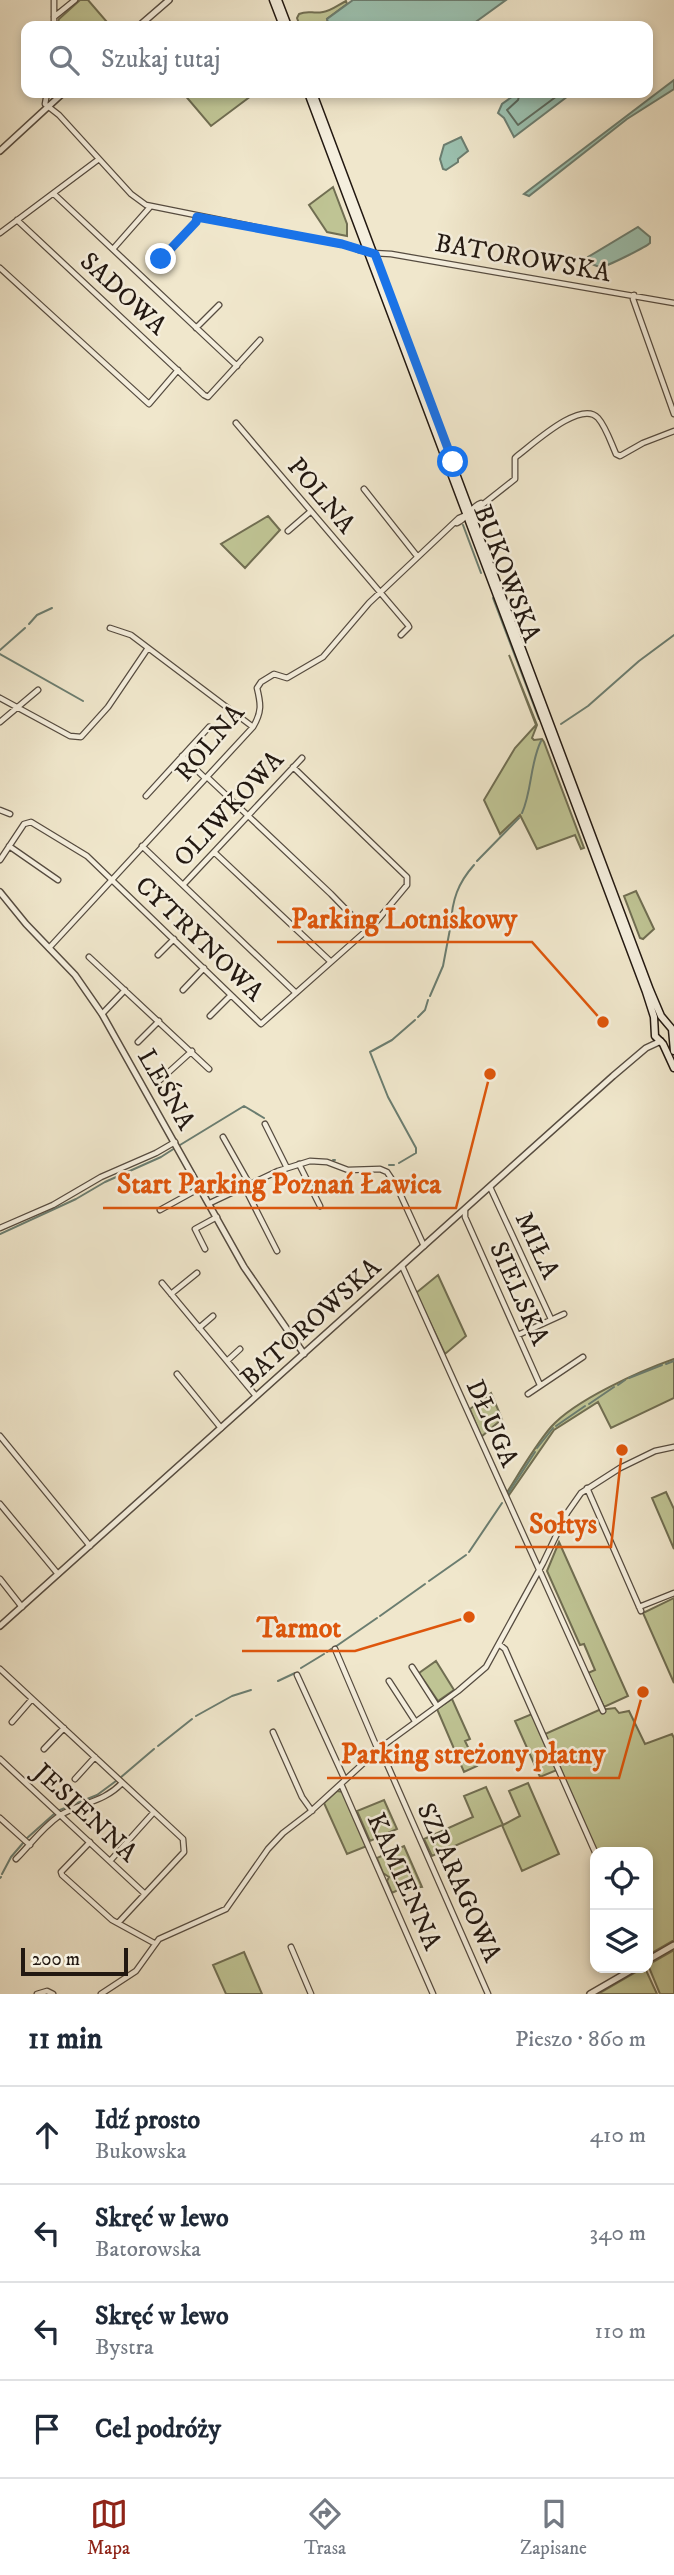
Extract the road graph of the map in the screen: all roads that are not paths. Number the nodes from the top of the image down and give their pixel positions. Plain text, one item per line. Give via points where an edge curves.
1 (54, 0) edge
2 (75, 0) edge
3 (169, 0) edge
4 (276, 0) edge
5 (54, 18) joint
6 (145, 21) edge
7 (284, 21) edge
8 (46, 98) edge
9 (57, 98) edge
10 (313, 98) edge
11 (313, 98) edge
12 (48, 106) junction
13 (0, 151) edge
14 (99, 159) junction
15 (54, 194) junction
16 (150, 207) junction
17 (197, 217) junction
18 (17, 220) junction
19 (0, 233) edge
20 (360, 233) junction
21 (358, 245) junction
22 (350, 246) junction
23 (113, 249) junction
24 (366, 249) junction
25 (375, 254) junction
26 (161, 259) dead end
27 (0, 268) edge
28 (634, 295) junction
29 (674, 303) edge
30 (219, 305) dead end
31 (196, 328) junction
32 (260, 340) dead end
33 (237, 366) junction
34 (178, 370) junction
35 (674, 414) edge
36 (236, 423) dead end
37 (674, 431) edge
38 (364, 489) dead end
39 (310, 512) junction
40 (468, 513) junction
41 (288, 530) dead end
42 (417, 556) junction
43 (380, 593) junction
44 (110, 628) dead end
45 (401, 635) dead end
46 (148, 648) junction
47 (38, 690) dead end
48 (0, 698) edge
49 (17, 708) junction
50 (0, 722) edge
51 (209, 727) dead end
52 (253, 727) junction
53 (182, 756) junction
54 (302, 758) dead end
55 (293, 766) junction
56 (206, 777) junction
57 (146, 796) dead end
58 (0, 810) edge
59 (10, 814) dead end
60 (247, 815) junction
61 (9, 846) junction
62 (142, 846) junction
63 (214, 852) junction
64 (0, 859) edge
65 (112, 878) junction
66 (58, 880) dead end
67 (183, 886) junction
68 (0, 892) edge
69 (366, 930) junction
70 (174, 939) junction
71 (49, 948) junction
72 (158, 955) dead end
73 (89, 957) dead end
74 (330, 961) junction
75 (204, 968) junction
76 (125, 990) junction
77 (183, 990) dead end
78 (296, 993) junction
79 (231, 995) junction
80 (102, 1014) junction
81 (209, 1016) dead end
82 (159, 1021) junction
83 (671, 1027) edge
84 (654, 1030) junction
85 (661, 1041) junction
86 (138, 1042) dead end
87 (646, 1048) junction
88 (192, 1051) junction
89 (674, 1051) edge
90 (674, 1068) edge
91 (209, 1069) dead end
92 (160, 1080) dead end
93 (265, 1124) dead end
94 (223, 1137) dead end
95 (175, 1141) junction
96 (299, 1164) junction
97 (288, 1168) junction
98 (247, 1186) junction
99 (201, 1187) junction
100 (490, 1187) junction
101 (210, 1203) junction
102 (320, 1206) dead end
103 (160, 1210) dead end
104 (463, 1214) junction
105 (217, 1216) junction
106 (0, 1228) edge
107 (424, 1246) junction
108 (205, 1249) dead end
109 (277, 1251) dead end
110 (402, 1266) junction
111 (197, 1273) dead end
112 (162, 1283) dead end
113 (171, 1294) junction
114 (564, 1314) dead end
115 (213, 1316) dead end
116 (551, 1319) junction
117 (199, 1328) junction
118 (518, 1335) junction
119 (240, 1349) dead end
120 (304, 1354) junction
121 (583, 1357) dead end
122 (227, 1361) junction
123 (177, 1374) dead end
124 (540, 1385) junction
125 (528, 1394) dead end
126 (256, 1396) junction
127 (221, 1428) junction
128 (0, 1436) edge
129 (674, 1447) edge
130 (587, 1488) junction
131 (0, 1504) edge
132 (90, 1546) junction
133 (539, 1569) junction
134 (58, 1574) junction
135 (0, 1579) edge
136 (674, 1593) edge
137 (22, 1606) junction
138 (0, 1626) edge
139 (500, 1644) junction
140 (335, 1649) dead end
141 (412, 1667) dead end
142 (1, 1673) edge
143 (297, 1675) dead end
144 (389, 1681) dead end
145 (33, 1699) junction
146 (437, 1706) junction
147 (603, 1710) dead end
148 (415, 1721) junction
149 (12, 1722) dead end
150 (64, 1728) junction
151 (274, 1732) dead end
152 (44, 1749) dead end
153 (379, 1749) junction
154 (95, 1757) junction
155 (0, 1759) edge
156 (75, 1779) dead end
157 (343, 1782) junction
158 (122, 1783) junction
159 (312, 1811) junction
160 (154, 1812) junction
161 (61, 1816) junction
162 (0, 1818) edge
163 (90, 1842) junction
164 (30, 1845) junction
165 (593, 1847) edge
166 (16, 1859) dead end
167 (110, 1861) junction
168 (145, 1894) junction
169 (118, 1923) junction
170 (154, 1944) junction
171 (674, 1945) edge
172 (291, 1947) dead end
173 (653, 1957) edge
174 (626, 1973) edge
175 (37, 1994) edge
176 (53, 1994) edge
177 (101, 1994) edge
178 (311, 1994) edge
179 (433, 1994) edge
180 (488, 1994) edge
181 (590, 1994) edge

1 - 5 street
2 - 5 street
3 - 6 street
4 - 7 main road
8 - 12 street
9 - 12 street
10 - 20 main road, BUKOWSKA
11 - 25 main road, BUKOWSKA
12 - 13 street
12 - 14 street, BATOROWSKA
14 - 15 street
14 - 16 street, BATOROWSKA via 131,194
15 - 18 street
15 - 23 street
16 - 17 street, BATOROWSKA
16 - 23 street
17 - 22 street, BATOROWSKA
17 - 26 street
18 - 19 street
18 - 34 street, SADOWA
20 - 21 street
20 - 24 main road, BUKOWSKA
21 - 22 street, BATOROWSKA
21 - 24 street, BATOROWSKA
22 - 24 street, BATOROWSKA
23 - 31 street
24 - 25 street, BATOROWSKA
24 - 40 main road, BUKOWSKA
25 - 28 street, BATOROWSKA
25 - 40 main road, BUKOWSKA
27 - 34 street via 149,404
28 - 29 street, BATOROWSKA
28 - 35 street
30 - 31 street
31 - 33 street
32 - 33 street
33 - 34 street, SADOWA via 208,397
36 - 39 street, POLNA
37 - 40 street, ROLNA via 620,456 596,416 579,413 514,458 515,479
38 - 42 street
39 - 41 street
39 - 43 street, POLNA
40 - 42 street, ROLNA
40 - 83 main road, BUKOWSKA via 645,977
40 - 84 main road, BUKOWSKA via 646,992
42 - 43 street, ROLNA
43 - 45 street, POLNA via 410,627
43 - 52 street, ROLNA via 323,657 287,678 274,674 261,682 257,688 261,711
44 - 46 street via 131,635
46 - 49 street via 108,707 80,737
46 - 52 street
47 - 49 street
48 - 49 street
49 - 50 street
51 - 53 street
52 - 56 street, ROLNA
53 - 56 street
53 - 57 street
54 - 55 street, OLIWKOWA
55 - 60 street, OLIWKOWA
55 - 69 street via 407,877 407,886
56 - 60 street
56 - 62 street, ROLNA
58 - 59 street
60 - 63 street, OLIWKOWA
60 - 69 street
61 - 64 street
61 - 65 street, CYTRYNOWA via 24,824 31,822 87,856
61 - 66 street
62 - 65 street, ROLNA
62 - 67 street
63 - 67 street, OLIWKOWA
63 - 74 street
65 - 70 street, CYTRYNOWA
65 - 71 street, ROLNA
67 - 78 street
68 - 71 street, LEŚNA
69 - 74 street
70 - 72 street
70 - 75 street, CYTRYNOWA
71 - 80 street, LEŚNA
73 - 76 street
74 - 78 street
75 - 77 street
75 - 79 street, CYTRYNOWA
76 - 80 street
76 - 82 street
78 - 79 street, CYTRYNOWA via 261,1024
79 - 81 street
80 - 95 street, LEŚNA
82 - 86 street
82 - 88 street
83 - 84 main road via 657,1024
83 - 85 main road
83 - 89 main road, BUKOWSKA
84 - 85 main road
84 - 87 street, BATOROWSKA
85 - 87 street, BATOROWSKA
85 - 90 main road
87 - 100 street, BATOROWSKA
88 - 91 street
88 - 92 street
93 - 97 street
94 - 98 street
95 - 99 street, LEŚNA
95 - 106 street
96 - 97 street
96 - 102 street
96 - 107 street via 319,1160 348,1170 384,1170 397,1187
97 - 98 street
98 - 101 street
98 - 109 street
99 - 101 street, LEŚNA
99 - 103 street
100 - 104 street, BATOROWSKA
100 - 116 street, MIŁA
101 - 105 street, LEŚNA
104 - 107 street, BATOROWSKA
104 - 118 street, SIELSKA
105 - 108 street via 195,1228
105 - 120 street, LEŚNA via 244,1267
107 - 110 street, BATOROWSKA
110 - 120 street, BATOROWSKA
110 - 133 street, DŁUGA
111 - 113 street
112 - 113 street
113 - 117 street
114 - 116 street
115 - 117 street
116 - 118 street
117 - 122 street
118 - 124 street, SIELSKA
119 - 122 street
120 - 126 street, BATOROWSKA
121 - 124 street
122 - 126 street
123 - 127 street
124 - 125 street
126 - 127 street, BATOROWSKA
127 - 132 street, BATOROWSKA
128 - 132 street
129 - 130 street via 655,1451
130 - 133 street via 570,1507
130 - 136 street via 640,1609
131 - 134 street
132 - 134 street, BATOROWSKA
133 - 139 street
133 - 147 street, DŁUGA
134 - 137 street, BATOROWSKA
135 - 137 street
137 - 138 street, BATOROWSKA
139 - 146 street via 486,1667
139 - 165 street
140 - 153 street, SZPARAGOWA
141 - 146 street
142 - 145 street
143 - 157 street, KAMIENNA
144 - 148 street
145 - 149 street
145 - 150 street
146 - 148 street
148 - 153 street
150 - 152 street
150 - 154 street
151 - 159 street
153 - 157 street
153 - 180 street, SZPARAGOWA
154 - 156 street
154 - 158 street
155 - 161 street, JESIENNA
157 - 159 street
157 - 179 street, KAMIENNA
158 - 160 street
158 - 161 street via 108,1797
159 - 170 street via 268,1849 226,1909
160 - 167 street
160 - 168 street via 182,1838 184,1850
161 - 163 street, JESIENNA
161 - 164 street
162 - 164 street
163 - 167 street, JESIENNA
163 - 169 street via 61,1875
164 - 166 street
167 - 168 street, JESIENNA
168 - 169 street
169 - 170 street
170 - 177 street via 135,1971
171 - 173 street
172 - 178 street
174 - 181 street
175 - 176 street

